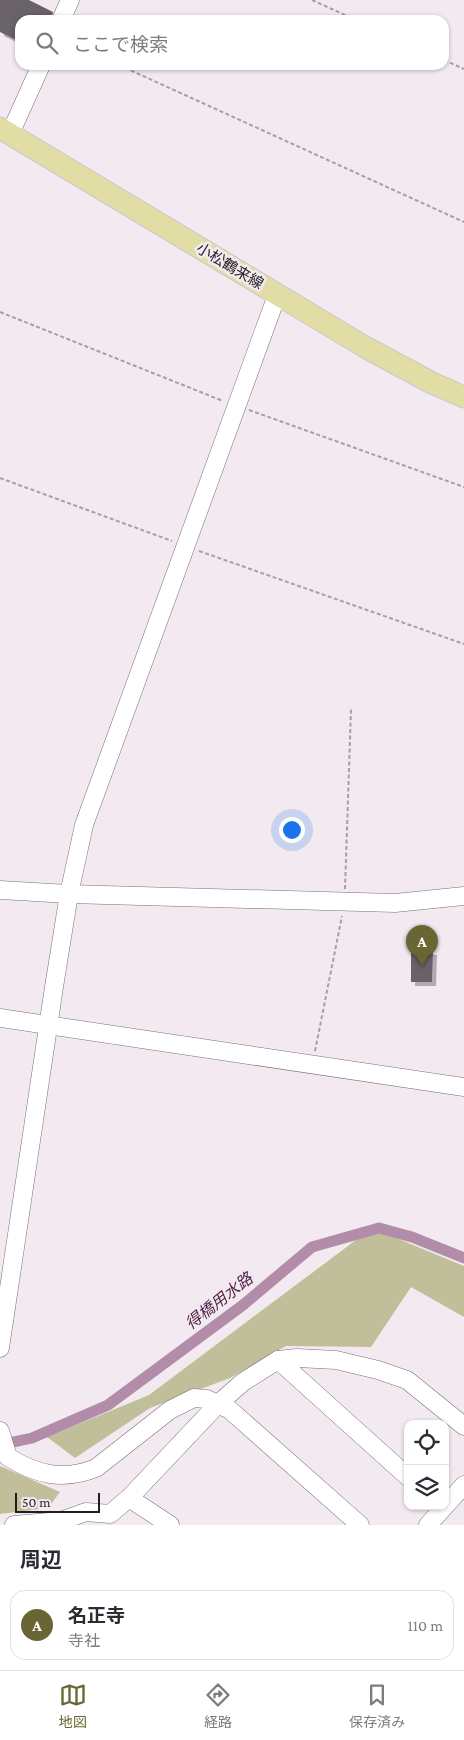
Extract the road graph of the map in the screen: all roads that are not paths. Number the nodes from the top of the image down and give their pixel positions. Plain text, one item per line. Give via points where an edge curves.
1 (70, 0) edge
2 (63, 15) edge
3 (38, 70) edge
4 (5, 131) edge
5 (277, 295) junction
6 (464, 396) edge
7 (0, 890) edge
8 (69, 894) junction
9 (464, 896) edge
10 (0, 1018) edge
11 (49, 1026) junction
12 (464, 1087) edge
13 (0, 1348) edge
14 (278, 1360) junction
15 (218, 1404) junction
16 (464, 1426) edge
17 (1, 1434) edge
18 (404, 1473) edge
19 (464, 1486) edge
20 (129, 1498) junction
21 (449, 1501) edge
22 (440, 1510) edge
23 (14, 1525) edge
24 (170, 1525) edge
25 (360, 1525) edge
26 (428, 1525) edge

1 - 2 street
3 - 4 street
4 - 5 main road, 小松鶴来線
5 - 6 main road, 小松鶴来線 via 365,347
5 - 8 street via 84,824
7 - 8 street
8 - 9 street via 396,902
8 - 11 street
10 - 11 street
11 - 12 street
11 - 13 street
14 - 15 street via 243,1382
14 - 16 street via 336,1360 407,1380
14 - 18 street
15 - 17 street via 194,1398 170,1410 96,1468 81,1474 47,1474 25,1467 8,1457
15 - 20 street
15 - 25 street via 253,1429
19 - 21 street
20 - 23 street via 110,1514 86,1512 61,1521
20 - 24 street
22 - 26 street

